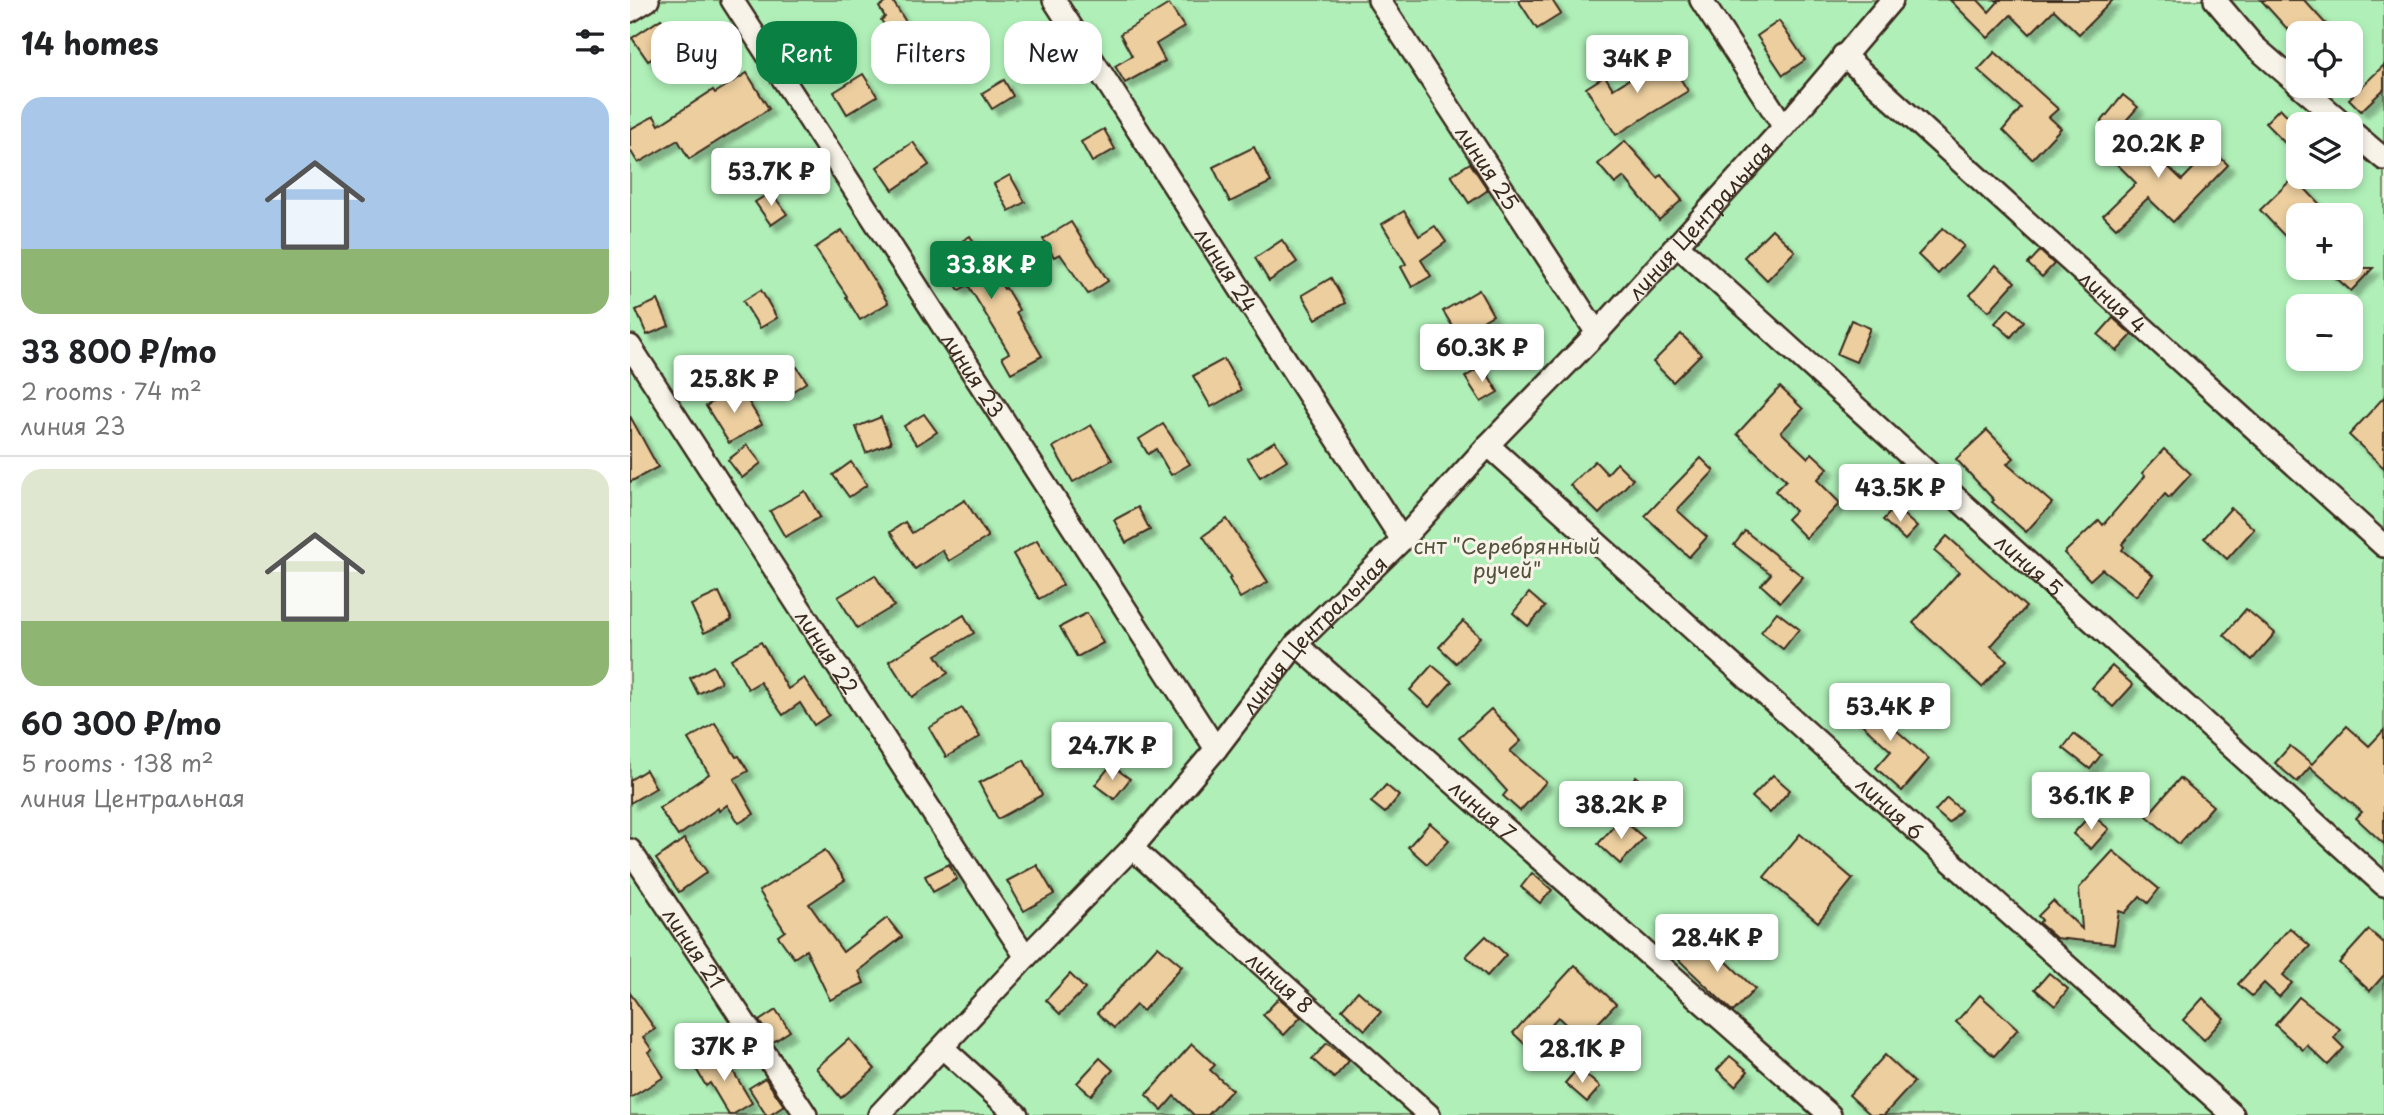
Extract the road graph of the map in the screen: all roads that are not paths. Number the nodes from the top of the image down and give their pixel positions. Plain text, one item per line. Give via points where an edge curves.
1 (648, 0) edge
2 (733, 0) edge
3 (1054, 0) edge
4 (1379, 0) edge
5 (1701, 0) edge
6 (1892, 0) edge
7 (2215, 0) edge
8 (630, 11) edge
9 (1843, 55) junction
10 (2286, 74) edge
11 (2314, 98) edge
12 (2330, 112) edge
13 (1784, 127) junction
14 (2363, 141) edge
15 (2384, 159) edge
16 (1677, 245) junction
17 (1597, 333) junction
18 (630, 346) edge
19 (1488, 445) junction
20 (1402, 540) junction
21 (2384, 546) edge
22 (1296, 644) junction
23 (1216, 749) junction
24 (1132, 848) junction
25 (630, 850) edge
26 (2384, 885) edge
27 (1026, 957) junction
28 (943, 1048) junction
29 (806, 1115) edge
30 (879, 1115) edge
31 (1017, 1115) edge
32 (1429, 1115) edge
33 (1829, 1115) edge
34 (2233, 1115) edge

1 - 8 street
2 - 23 street, линия 23
3 - 20 street, линия 24
4 - 17 street, линия 25
5 - 13 street
6 - 9 street, линия Центральная
7 - 10 street via 2254,46
9 - 13 street, линия Центральная
9 - 21 street, линия 4
11 - 12 street
13 - 16 street, линия Центральная
14 - 15 street
16 - 17 street, линия Центральная
16 - 26 street, линия 5
17 - 19 street, линия Центральная
18 - 27 street, линия 22
19 - 20 street, линия Центральная
19 - 34 street, линия 6
20 - 22 street, линия Центральная
22 - 23 street, линия Центральная
22 - 33 street, линия 7
23 - 24 street, линия Центральная
24 - 27 street, линия Центральная
24 - 32 street, линия 8
25 - 29 street, линия 21
27 - 28 street, линия Центральная
28 - 30 street, линия Центральная
28 - 31 street

